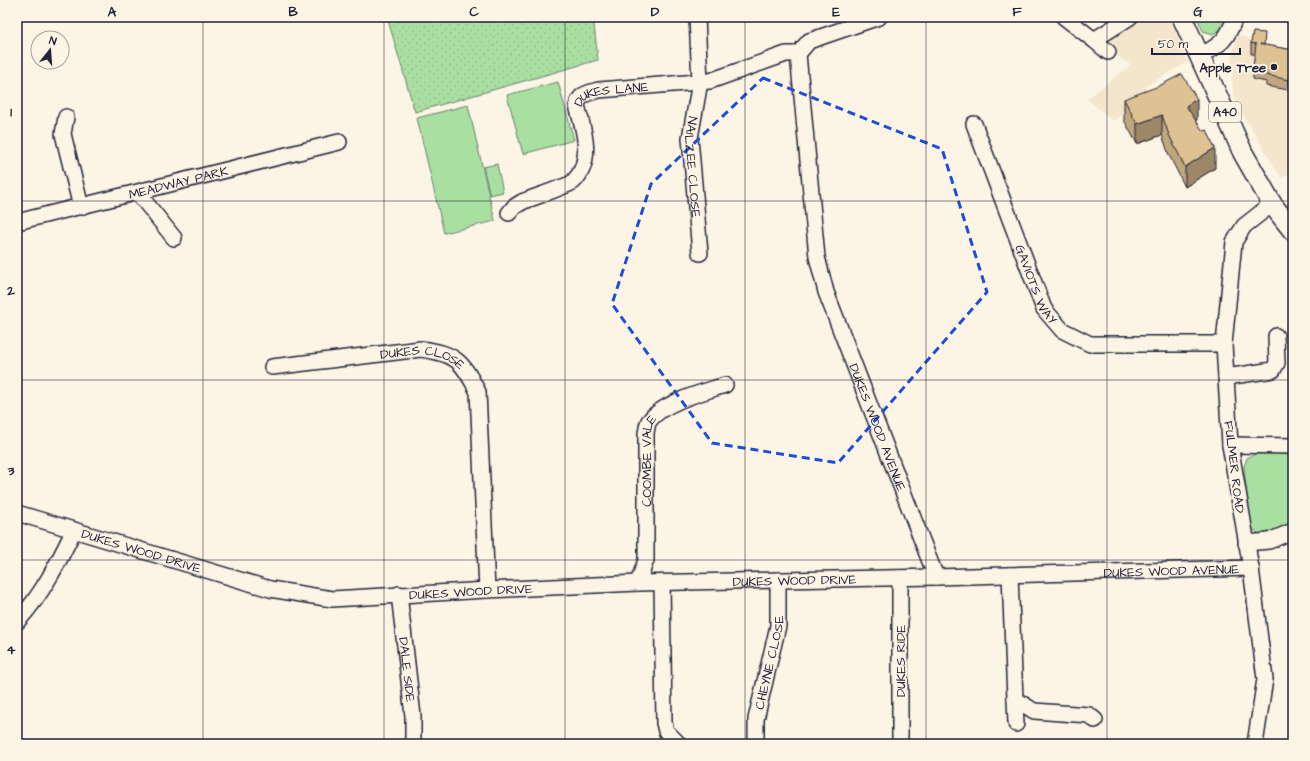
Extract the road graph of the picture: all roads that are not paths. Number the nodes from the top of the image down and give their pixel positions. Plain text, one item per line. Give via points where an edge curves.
1 (697, 17) edge
2 (879, 17) edge
3 (1064, 17) edge
4 (1130, 17) edge
5 (1182, 17) edge
6 (1235, 17) edge
7 (1094, 40) junction
8 (1108, 52) dead end
9 (798, 54) junction
10 (1199, 56) junction
11 (700, 82) junction
12 (66, 117) dead end
13 (974, 124) dead end
14 (338, 142) dead end
15 (138, 193) junction
16 (1272, 204) junction
17 (81, 206) junction
18 (509, 213) dead end
19 (17, 222) edge
20 (1293, 231) edge
21 (174, 238) dead end
22 (700, 254) dead end
23 (1276, 336) dead end
24 (1224, 344) junction
25 (272, 367) dead end
26 (1226, 377) junction
27 (725, 385) dead end
28 (1230, 445) junction
29 (1293, 446) edge
30 (17, 513) edge
31 (74, 530) junction
32 (1293, 531) edge
33 (1246, 543) junction
34 (1250, 568) junction
35 (1010, 575) junction
36 (936, 577) junction
37 (900, 578) junction
38 (778, 580) junction
39 (638, 583) junction
40 (662, 583) junction
41 (487, 590) junction
42 (399, 594) junction
43 (17, 622) edge
44 (1015, 699) junction
45 (1095, 720) dead end
46 (1016, 724) dead end
47 (414, 744) edge
48 (679, 744) edge
49 (756, 744) edge
50 (900, 744) edge
51 (1255, 744) edge

1 - 11 street, NAILZEE CLOSE
2 - 9 street via 809,41
3 - 7 street
4 - 7 street
5 - 10 main road, A40
6 - 10 street via 1229,34 1215,49
7 - 8 street
9 - 11 street, DUKES LANE via 786,54 710,81
9 - 36 street, DUKES WOOD AVENUE via 817,257 826,292
10 - 16 main road, A40 via 1243,153
11 - 18 street, DUKES LANE via 599,90 582,96 577,106 586,148 584,163 578,175 572,183 522,202
11 - 22 street, NAILZEE CLOSE via 690,138
12 - 17 street via 63,134
13 - 24 street, GAVIOTS WAY via 1044,309 1062,330 1090,344
14 - 15 street, MEADWAY PARK
15 - 17 street, MEADWAY PARK
15 - 21 street
16 - 20 main road, A40
16 - 24 street, FULMER ROAD via 1244,226 1234,242
17 - 19 street, MEADWAY PARK
23 - 26 street via 1277,363 1273,370
24 - 26 street, FULMER ROAD
25 - 41 street, DUKES CLOSE via 421,349 444,352 466,368 478,392
26 - 28 street, FULMER ROAD
27 - 39 street, COOMBE VALE via 670,405 648,421 646,560
28 - 29 street
28 - 33 street, FULMER ROAD
30 - 31 street, DUKES WOOD DRIVE
31 - 42 street, DUKES WOOD DRIVE via 270,589 332,599
31 - 43 street via 54,572 28,611
32 - 33 street via 1268,541
33 - 34 street, FULMER ROAD
34 - 35 street, DUKES WOOD AVENUE
34 - 51 street, FULMER ROAD via 1266,679
35 - 36 street, DUKES WOOD AVENUE
35 - 44 street
36 - 37 street, DUKES WOOD DRIVE
37 - 38 street, DUKES WOOD DRIVE
37 - 50 street, DUKES RIDE
38 - 40 street, DUKES WOOD DRIVE
38 - 49 street, CHEYNE CLOSE via 778,626 756,719
39 - 40 street, DUKES WOOD DRIVE
39 - 41 street, DUKES WOOD DRIVE
40 - 48 street via 664,723 666,731
41 - 42 street, DUKES WOOD DRIVE
42 - 47 street, DALE SIDE via 414,716
44 - 45 street via 1034,711 1089,716
44 - 46 street

